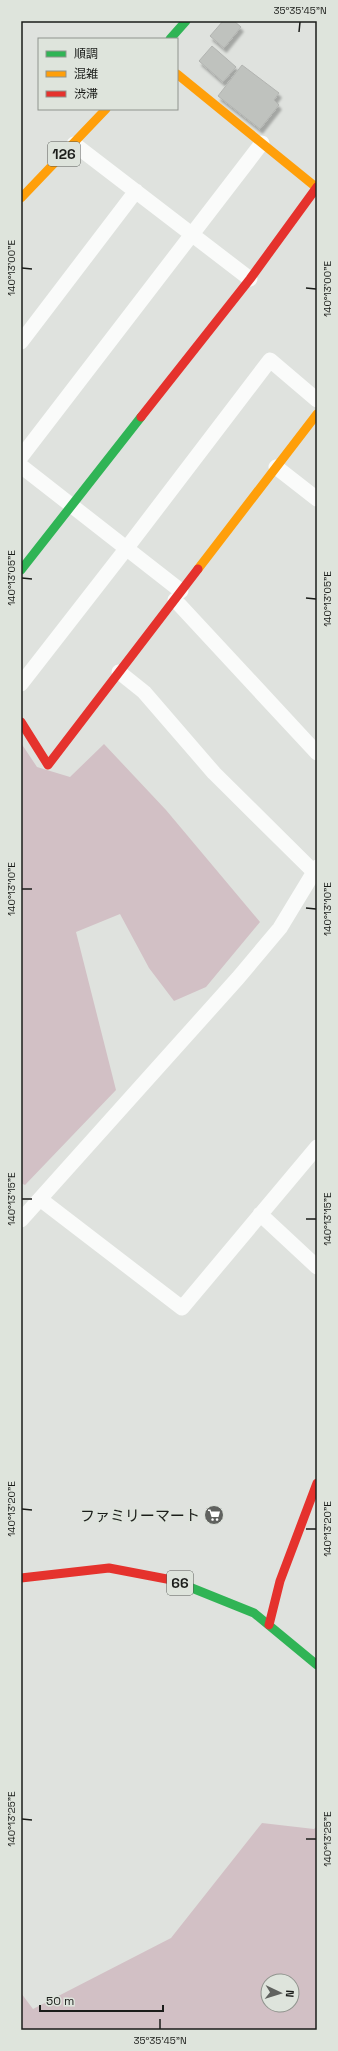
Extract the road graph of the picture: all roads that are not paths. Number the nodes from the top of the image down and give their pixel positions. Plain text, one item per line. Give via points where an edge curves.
1 (186, 21) edge
2 (171, 38) edge
3 (178, 75) edge
4 (105, 110) edge
5 (262, 143) junction
6 (74, 144) junction
7 (317, 187) edge
8 (136, 191) junction
9 (21, 198) edge
10 (192, 234) junction
11 (250, 279) junction
12 (21, 342) edge
13 (317, 400) edge
14 (317, 414) edge
15 (21, 457) edge
16 (21, 466) edge
17 (276, 467) junction
18 (317, 499) edge
19 (71, 505) junction
20 (126, 549) junction
21 (21, 570) edge
22 (178, 596) junction
23 (120, 672) junction
24 (21, 684) edge
25 (21, 722) edge
26 (317, 754) edge
27 (316, 871) edge
28 (317, 1147) edge
29 (40, 1199) junction
30 (260, 1214) junction
31 (21, 1220) edge
32 (317, 1266) edge
33 (317, 1483) edge
34 (21, 1578) edge
35 (269, 1625) junction
36 (317, 1665) edge

1 - 2 main road
3 - 5 main road
4 - 6 main road, 126
5 - 7 main road
5 - 10 street
6 - 8 street
6 - 9 main road, 126
7 - 11 main road
8 - 10 street
8 - 12 street
10 - 11 street
10 - 15 street
11 - 19 main road
13 - 20 street via 270,360
14 - 17 main road
16 - 19 street
17 - 18 street
17 - 22 main road
19 - 20 street
19 - 21 main road
20 - 22 street
20 - 24 street
22 - 23 main road
22 - 26 street
23 - 25 main road via 48,765
23 - 27 street via 144,692 214,773
27 - 29 street via 280,928
28 - 30 street
29 - 30 street via 182,1308
29 - 31 street
30 - 32 street
33 - 35 main road via 280,1581
34 - 35 main road, 66 via 108,1568 175,1581 254,1613
35 - 36 main road, 66

